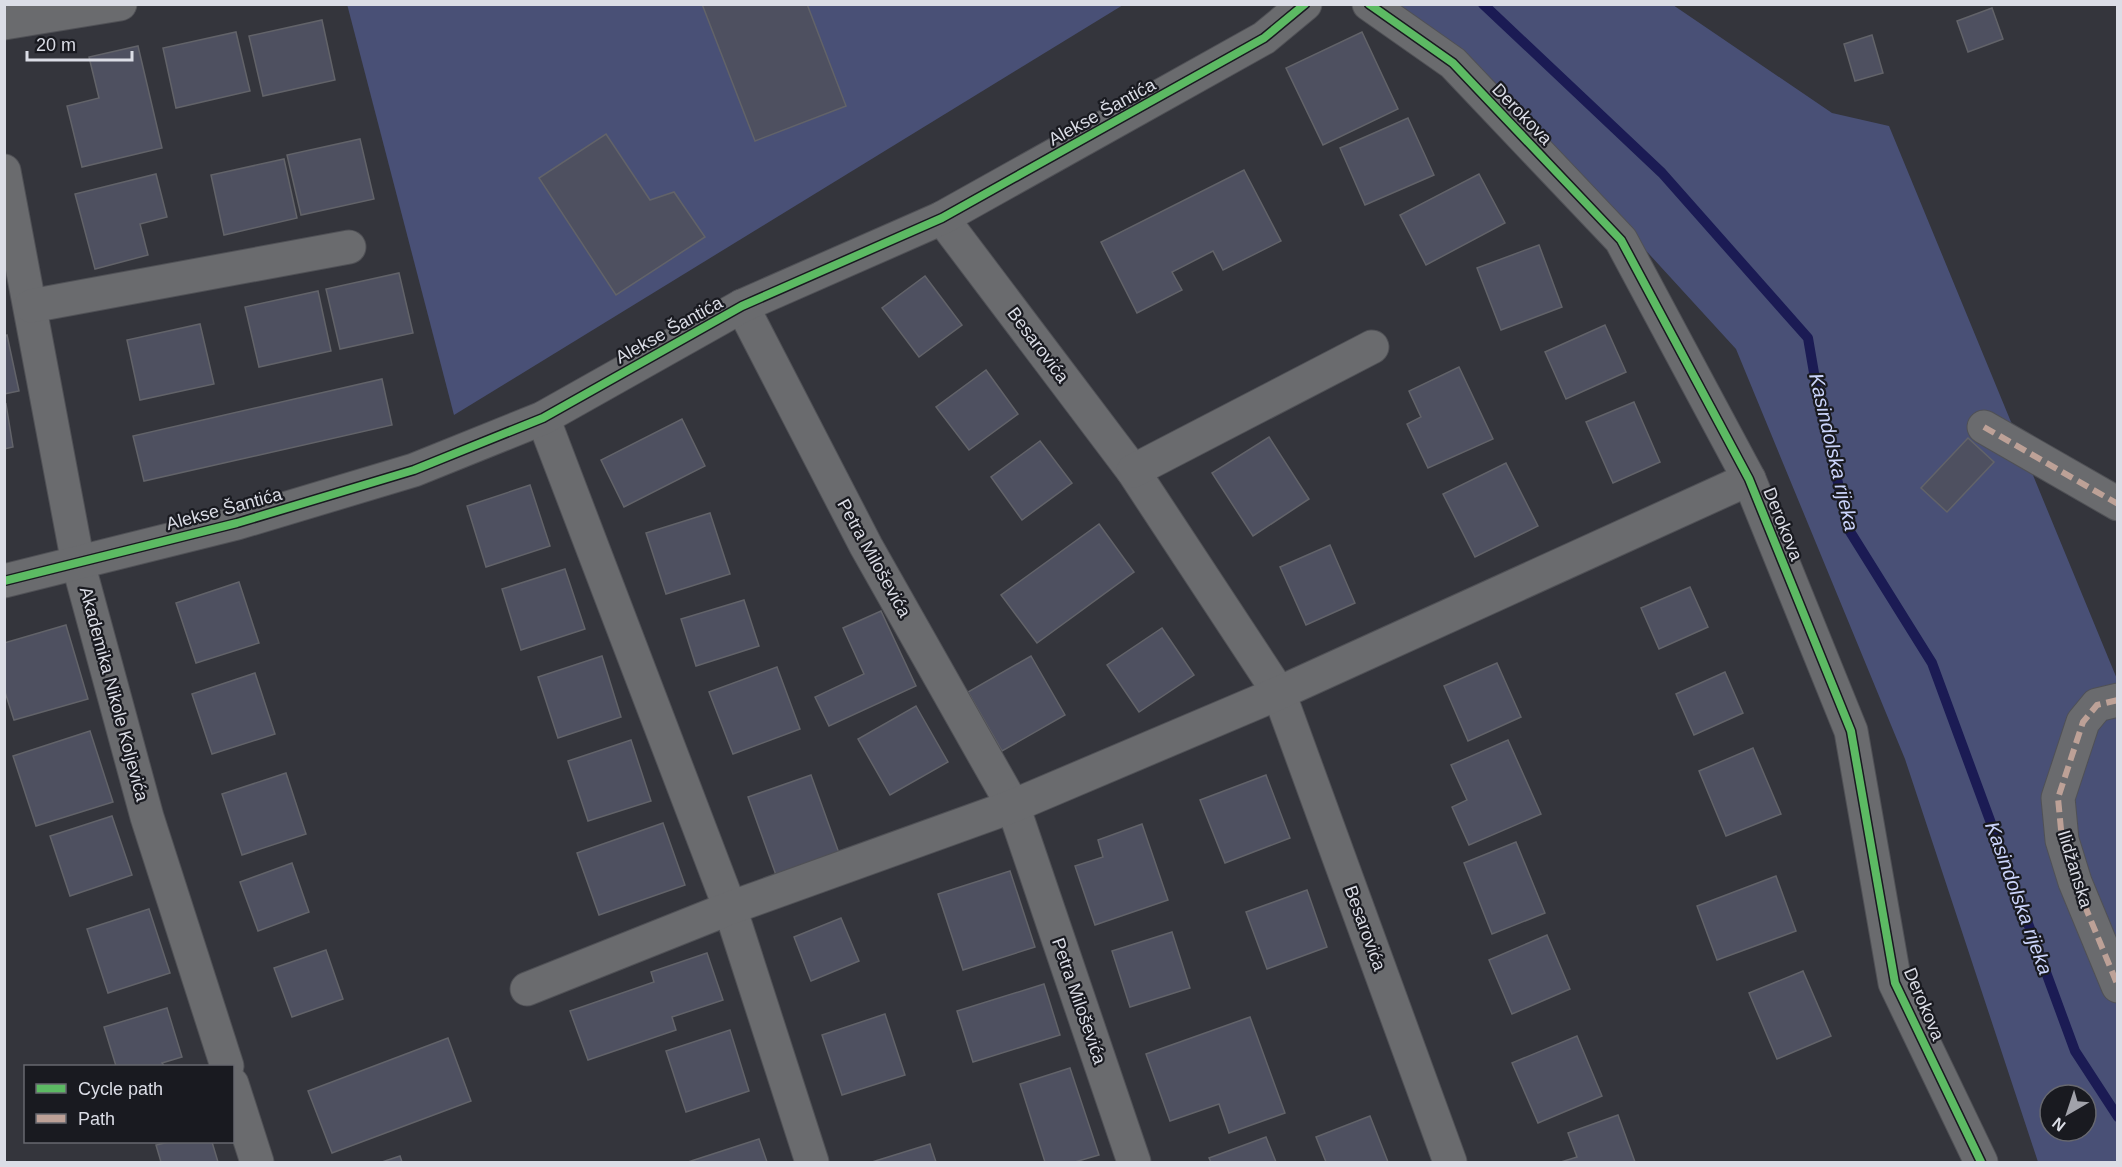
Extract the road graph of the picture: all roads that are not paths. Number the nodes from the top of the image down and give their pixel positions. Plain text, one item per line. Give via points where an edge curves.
1 (120, 4) edge
2 (1305, 4) edge
3 (1369, 4) edge
4 (4, 23) edge
5 (4, 171) edge
6 (942, 218) junction
7 (10, 228) edge
8 (349, 247) dead end
9 (31, 306) junction
10 (742, 306) junction
11 (1372, 347) dead end
12 (543, 418) junction
13 (1984, 427) dead end
14 (1133, 471) junction
15 (1749, 479) junction
16 (2118, 504) edge
17 (78, 563) junction
18 (4, 581) edge
19 (1279, 693) junction
20 (2118, 700) edge
21 (1013, 806) junction
22 (730, 908) junction
23 (2118, 986) edge
24 (527, 989) dead end
25 (227, 1065) edge
26 (234, 1090) edge
27 (257, 1162) edge
28 (812, 1162) edge
29 (1134, 1162) edge
30 (1450, 1162) edge
31 (1981, 1162) edge

1 - 4 street
2 - 6 street, Alekse Šantića via 1264,38
3 - 15 street, Derokova via 1453,63 1621,240
5 - 7 street, Akademika Nikole Koljevića
6 - 10 street, Alekse Šantića
6 - 14 street, Besarovića
7 - 9 street, Akademika Nikole Koljevića
8 - 9 street
9 - 17 street, Akademika Nikole Koljevića
10 - 12 street, Alekse Šantića
10 - 21 street, Petra Miloševića via 867,546
11 - 14 street
12 - 17 street, Alekse Šantića via 414,470 237,523
12 - 22 street
13 - 16 street
14 - 19 street, Besarovića
15 - 19 street, Derokova
15 - 31 street, Derokova via 1851,731 1895,983
17 - 18 street, Alekse Šantića
17 - 25 street, Akademika Nikole Koljevića via 147,817
19 - 21 street
19 - 30 street, Besarovića
20 - 23 street, Ilidžanska via 2097,705 2083,722 2058,798 2062,840
21 - 22 street
21 - 29 street, Petra Miloševića
22 - 24 street
22 - 28 street
26 - 27 street

